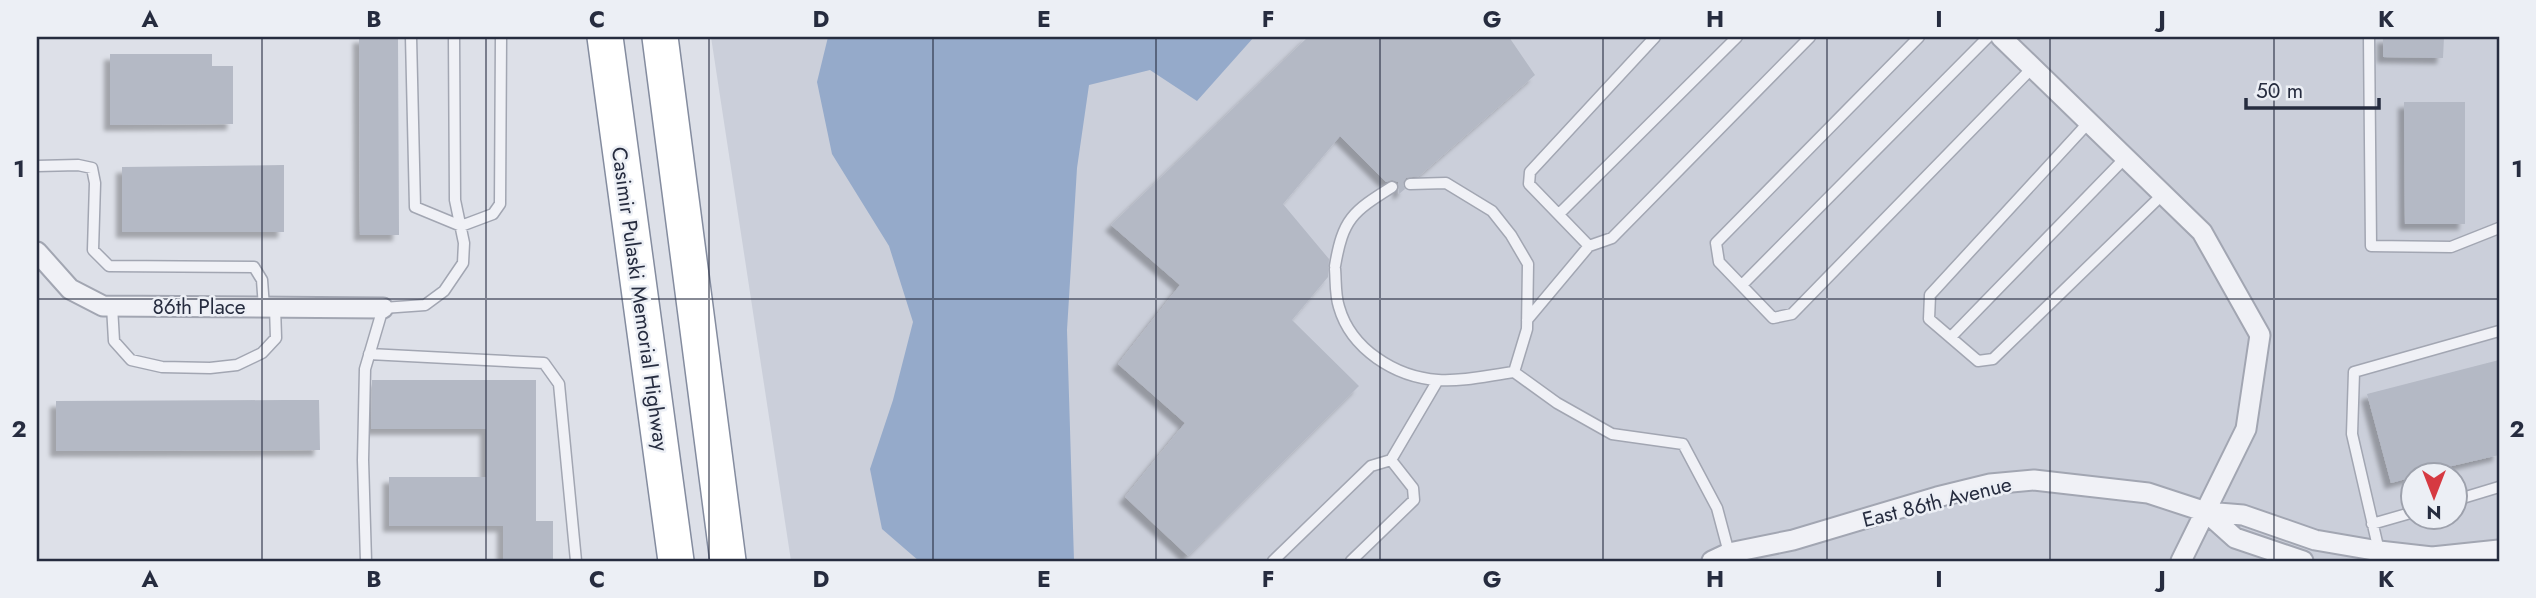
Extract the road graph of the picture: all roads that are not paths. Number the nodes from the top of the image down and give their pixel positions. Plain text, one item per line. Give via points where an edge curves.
1 (411, 37) edge
2 (454, 37) edge
3 (501, 37) edge
4 (605, 37) edge
5 (660, 37) edge
6 (1655, 37) edge
7 (1737, 37) edge
8 (1810, 37) edge
9 (1919, 37) edge
10 (1988, 37) edge
11 (2001, 37) edge
12 (2369, 37) edge
13 (2033, 66) junction
14 (2089, 122) junction
15 (2126, 158) junction
16 (37, 166) edge
17 (1410, 184) dead end
18 (1392, 187) dead end
19 (2164, 194) junction
20 (1559, 214) junction
21 (461, 226) junction
22 (2499, 228) edge
23 (1589, 246) junction
24 (37, 252) edge
25 (1742, 285) junction
26 (112, 306) junction
27 (269, 307) junction
28 (383, 308) junction
29 (1527, 320) junction
30 (2499, 331) edge
31 (1951, 337) junction
32 (369, 354) junction
33 (1514, 372) junction
34 (1438, 380) junction
35 (1391, 460) junction
36 (2499, 487) edge
37 (2470, 496) edge
38 (2206, 512) junction
39 (2400, 516) edge
40 (2372, 524) junction
41 (2499, 550) edge
42 (2379, 551) junction
43 (1724, 559) edge
44 (366, 561) edge
45 (576, 561) edge
46 (676, 561) edge
47 (728, 561) edge
48 (1273, 561) edge
49 (1351, 561) edge
50 (2181, 561) edge
51 (2303, 561) edge

1 - 21 lane via 415,207
2 - 21 lane via 455,200
3 - 21 lane via 500,204 494,215
4 - 46 highway, Casimir Pulaski Memorial Highway
5 - 47 highway
6 - 20 lane via 1530,172 1528,184
7 - 20 lane
8 - 23 lane via 1612,238
9 - 25 lane via 1716,243 1719,262
10 - 25 lane
11 - 13 street
12 - 22 lane via 2371,246 2451,247
13 - 14 street
13 - 25 lane via 1792,314 1773,318
14 - 15 street
14 - 31 lane via 1930,295 1929,319
15 - 19 street
15 - 31 lane
16 - 27 lane via 93,167 93,250 109,266 254,267
17 - 29 lane via 1446,183 1492,211 1528,264
18 - 34 lane via 1358,208 1340,237 1335,267 1338,306 1353,336 1377,359
19 - 31 lane via 1993,359 1978,361
19 - 38 street via 2202,232 2260,335 2246,429
20 - 23 lane
21 - 28 lane via 463,263 444,291 425,305
23 - 29 lane
24 - 26 street, 86th Place via 70,289
26 - 27 street, 86th Place
26 - 27 lane via 114,341 131,360 162,367 211,368 237,365 262,353 275,338
27 - 28 street, 86th Place
28 - 32 lane
29 - 33 lane
30 - 40 lane via 2354,372 2352,434
32 - 44 lane via 363,460
32 - 45 lane via 544,363 558,384
33 - 34 lane
33 - 43 lane via 1556,403 1612,434 1683,444 1717,508
34 - 35 lane
35 - 48 lane via 1371,466
35 - 49 lane via 1413,488 1414,500
36 - 37 lane
38 - 42 street, East 86th Avenue via 2243,515 2315,540
38 - 43 street, East 86th Avenue via 2148,493 2034,480 1990,484
38 - 50 street
38 - 51 street, East 86th Avenue via 2235,538
39 - 40 lane
40 - 42 lane
41 - 42 street, East 86th Avenue via 2432,557

